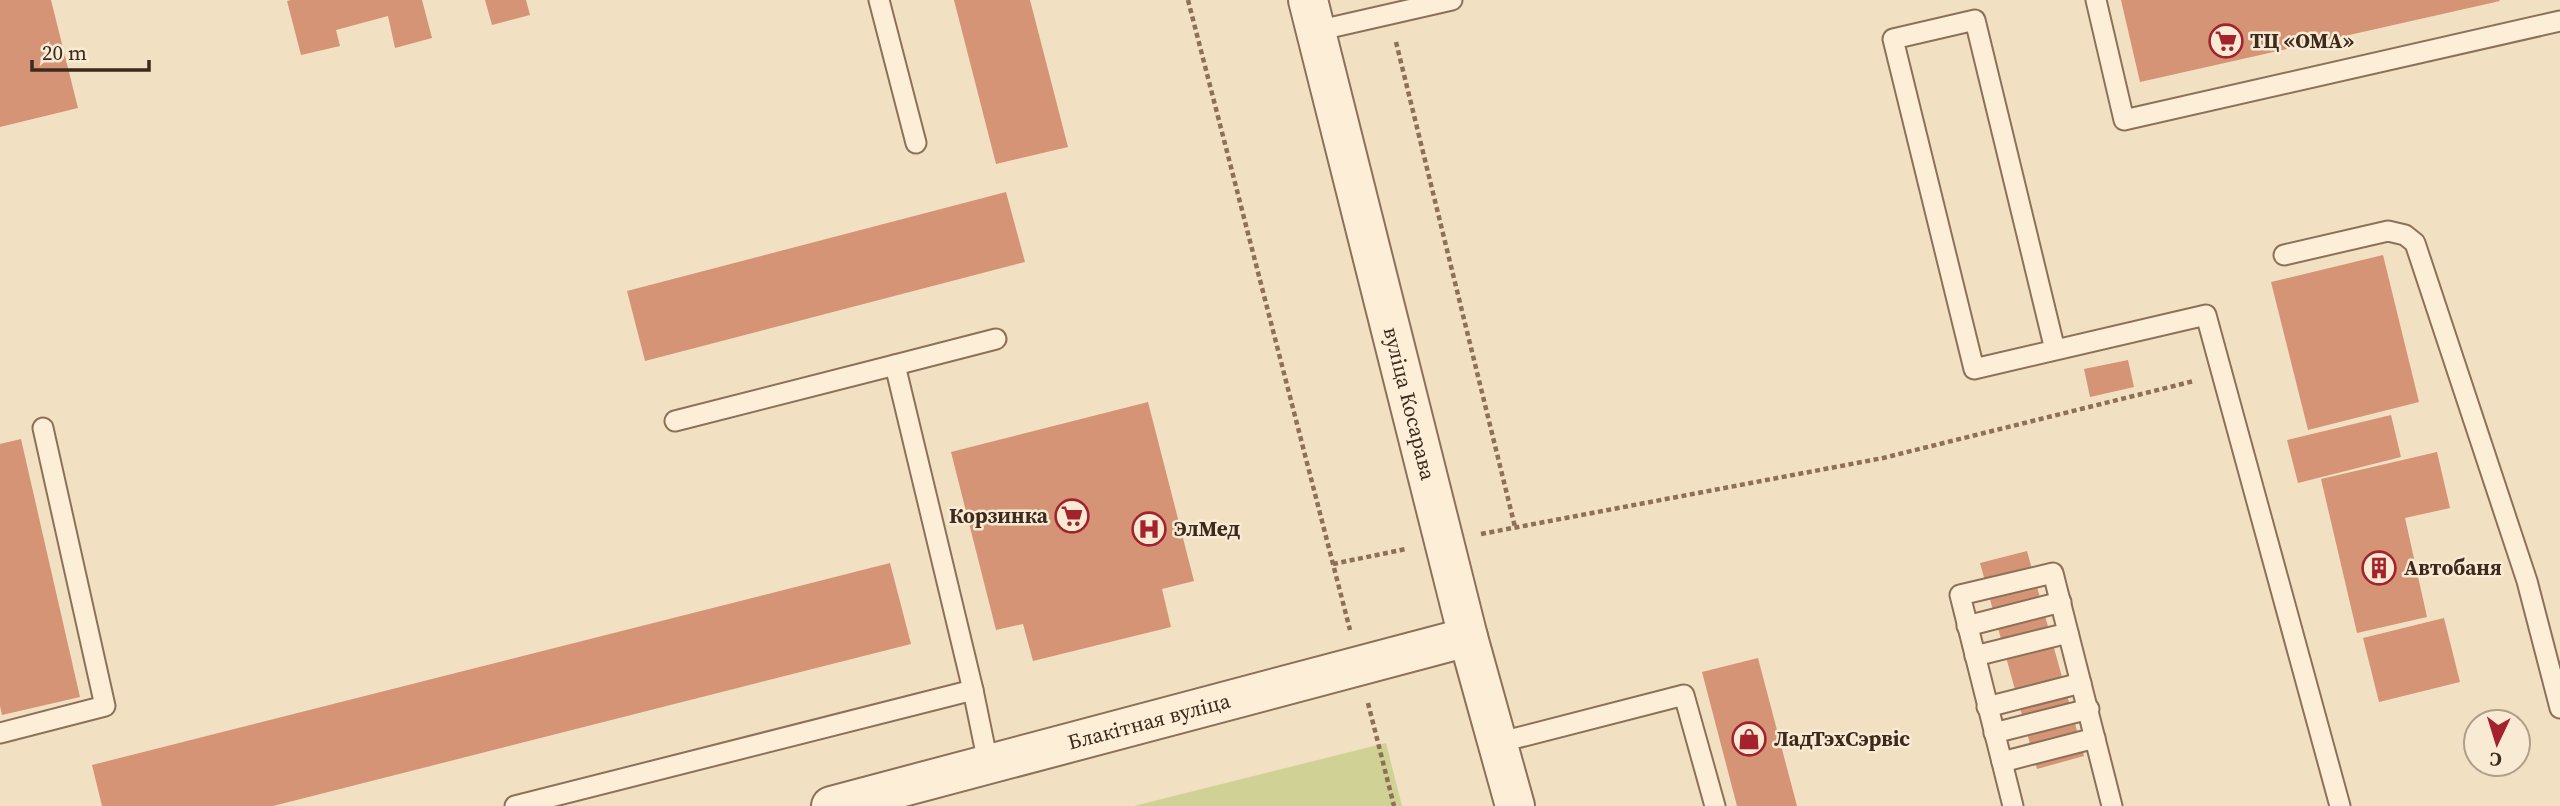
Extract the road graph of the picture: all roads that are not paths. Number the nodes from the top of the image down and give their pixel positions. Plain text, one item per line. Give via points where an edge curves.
1 (879, 0) edge
2 (1452, 0) edge
3 (2096, 0) edge
4 (1312, 16) edge
5 (2560, 21) edge
6 (916, 143) dead end
7 (2284, 255) dead end
8 (996, 339) dead end
9 (2055, 350) junction
10 (894, 365) junction
11 (675, 421) dead end
12 (43, 428) dead end
13 (2061, 602) junction
14 (1967, 626) junction
15 (2068, 633) junction
16 (1468, 637) junction
17 (1975, 656) junction
18 (2081, 683) junction
19 (973, 690) junction
20 (1987, 707) junction
21 (2560, 708) edge
22 (2088, 709) junction
23 (0, 733) edge
24 (1994, 733) junction
25 (2095, 738) junction
26 (1497, 743) junction
27 (2002, 762) junction
28 (988, 763) junction
29 (515, 806) edge
30 (831, 806) edge
31 (1515, 806) edge
32 (1715, 806) edge
33 (2013, 806) edge
34 (2112, 806) edge
35 (2340, 806) edge

1 - 6 lane
2 - 4 lane via 1389,14
3 - 5 lane via 2124,120
4 - 16 street, вуліца Косарава
7 - 21 lane via 2388,231 2415,243 2527,581
8 - 10 lane
9 - 9 lane via 1974,369 1893,39 1975,20
9 - 35 lane via 2206,315
10 - 11 lane
10 - 19 lane
12 - 23 lane via 105,706
13 - 14 lane
13 - 14 lane via 2053,573 1960,595
13 - 15 lane
14 - 17 lane
15 - 17 lane
15 - 18 lane
16 - 26 street, вуліца Косарава
16 - 28 street, Блакітная вуліца
17 - 20 lane
18 - 20 lane
18 - 22 lane
19 - 28 lane
19 - 29 lane
20 - 24 lane
22 - 24 lane
22 - 25 lane
24 - 27 lane
25 - 27 lane
25 - 34 lane
26 - 31 street, вуліца Косарава
26 - 32 lane via 1684,695
27 - 33 lane
28 - 30 street, Блакітная вуліца

